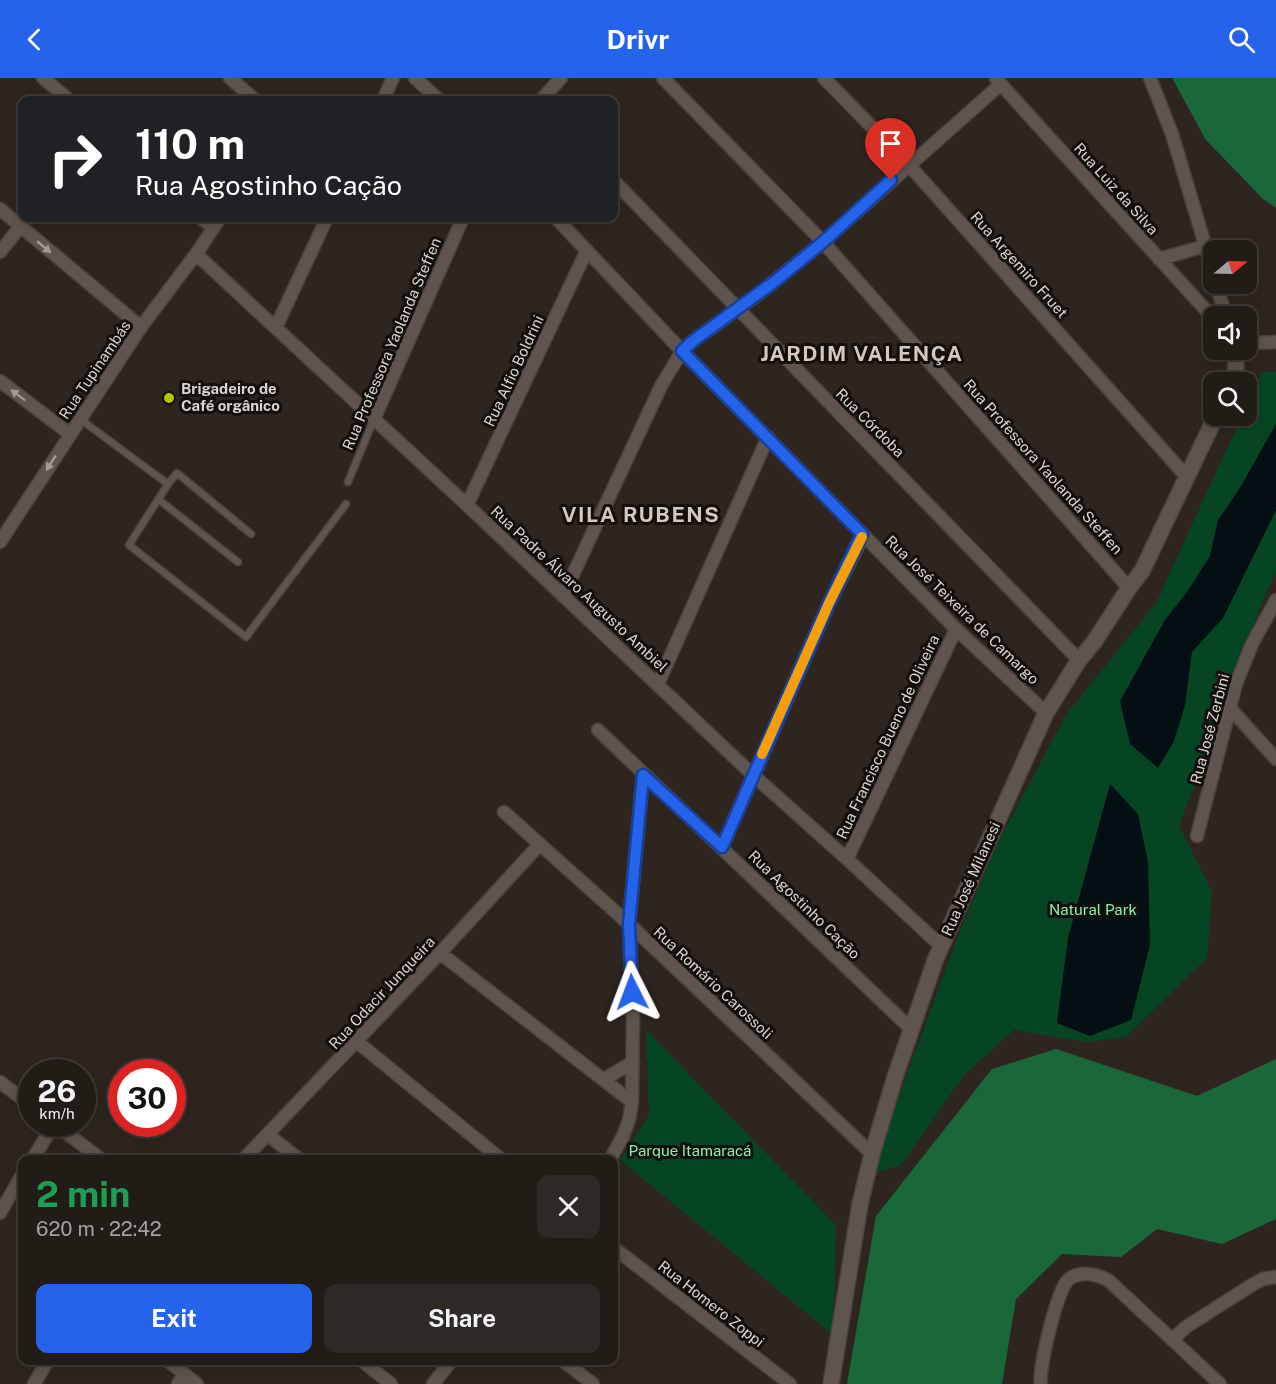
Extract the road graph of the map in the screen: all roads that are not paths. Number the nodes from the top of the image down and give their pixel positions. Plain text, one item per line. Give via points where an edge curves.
1 (43, 78) edge
2 (231, 78) edge
3 (393, 78) edge
4 (415, 78) edge
5 (561, 78) edge
6 (663, 78) edge
7 (824, 78) edge
8 (1150, 78) edge
9 (998, 81) edge
10 (64, 96) edge
11 (251, 96) edge
12 (385, 96) edge
13 (435, 96) edge
14 (545, 96) edge
15 (908, 164) junction
16 (618, 185) edge
17 (0, 208) edge
18 (325, 222) edge
19 (461, 222) edge
20 (560, 222) edge
21 (216, 223) edge
22 (20, 227) junction
23 (1203, 240) edge
24 (823, 242) junction
25 (1203, 247) edge
26 (587, 250) junction
27 (0, 252) edge
28 (196, 254) junction
29 (1159, 259) junction
30 (1203, 308) edge
31 (738, 309) junction
32 (141, 327) junction
33 (276, 327) junction
34 (1276, 342) edge
35 (1257, 343) edge
36 (682, 351) junction
37 (0, 381) edge
38 (80, 419) junction
39 (374, 419) junction
40 (1211, 426) edge
41 (70, 434) junction
42 (768, 437) junction
43 (1186, 476) junction
44 (348, 482) dead end
45 (168, 484) junction
46 (158, 499) junction
47 (346, 504) dead end
48 (467, 505) junction
49 (251, 534) dead end
50 (862, 534) junction
51 (0, 542) edge
52 (238, 562) dead end
53 (1129, 588) junction
54 (563, 596) junction
55 (1276, 600) edge
56 (956, 629) junction
57 (1079, 660) junction
58 (658, 684) junction
59 (1229, 707) junction
60 (1046, 713) junction
61 (598, 730) dead end
62 (1276, 759) edge
63 (643, 775) junction
64 (753, 775) junction
65 (504, 812) dead end
66 (1197, 836) dead end
67 (540, 844) junction
68 (722, 847) junction
69 (847, 859) junction
70 (629, 924) junction
71 (941, 946) junction
72 (440, 953) junction
73 (911, 1029) junction
74 (356, 1041) junction
75 (633, 1062) junction
76 (603, 1080) junction
77 (0, 1082) edge
78 (18, 1096) edge
79 (632, 1102) junction
80 (268, 1135) junction
81 (46, 1137) edge
82 (71, 1137) edge
83 (872, 1154) junction
84 (35, 1155) edge
85 (95, 1155) edge
86 (248, 1155) edge
87 (294, 1155) edge
88 (496, 1155) edge
89 (613, 1155) edge
90 (18, 1182) edge
91 (0, 1213) edge
92 (618, 1251) edge
93 (1276, 1277) edge
94 (1172, 1340) junction
95 (45, 1365) edge
96 (171, 1365) edge
97 (367, 1365) edge
98 (448, 1365) edge
99 (568, 1365) edge
100 (181, 1379) edge
101 (34, 1384) edge
102 (197, 1384) edge
103 (392, 1384) edge
104 (433, 1384) edge
105 (593, 1384) edge
106 (790, 1384) edge
107 (831, 1384) edge
108 (1041, 1384) edge
109 (1220, 1384) edge

1 - 10 street
2 - 11 street
3 - 12 street
4 - 13 street
5 - 14 street
6 - 24 street, Rua Professora Yaolanda Steffen
7 - 15 street, Rua Argemiro Fruet
8 - 23 street via 1172,135
9 - 15 street
9 - 29 street, Rua Luiz da Silva
15 - 24 street
15 - 43 street, Rua Argemiro Fruet
16 - 31 street, Rua Córdoba
17 - 22 street
18 - 33 street
19 - 39 street, Rua Professora Yaolanda Steffen
20 - 26 street, Rua José Teixeira de Camargo
21 - 28 street, Rua Tupinambás
22 - 27 street
22 -> 32 street
24 - 31 street
24 - 53 street, Rua Professora Yaolanda Steffen
25 - 29 street
26 - 36 street, Rua José Teixeira de Camargo
26 - 48 street, Rua Alfio Boldrini
28 - 32 street, Rua Tupinambás
28 - 33 street, Rua Padre Álvaro Augusto Ambiel
29 - 30 street, Rua Luiz da Silva
31 - 36 street
31 - 57 street, Rua Córdoba
32 - 38 street, Rua Tupinambás
33 - 39 street, Rua Padre Álvaro Augusto Ambiel
34 - 35 street
36 - 42 street, Rua José Teixeira de Camargo
36 - 54 street
41 -> 37 street
38 - 41 street, Rua Tupinambás
38 - 45 lane
39 - 44 lane, Rua Professora Yaolanda Steffen
39 - 48 street, Rua Padre Álvaro Augusto Ambiel
40 - 43 street, Rua José Milanesi
41 -> 51 street, Rua Tupinambás
42 - 50 street, Rua José Teixeira de Camargo
42 - 58 street
43 - 53 street, Rua José Milanesi via 1142,572
45 - 46 lane
45 - 49 lane via 177,473
46 - 47 lane via 129,545 246,637
46 - 52 lane
48 - 54 street, Rua Padre Álvaro Augusto Ambiel
50 - 56 street, Rua José Teixeira de Camargo
50 - 64 street
53 - 57 street, Rua José Milanesi
54 - 58 street, Rua Padre Álvaro Augusto Ambiel
55 - 59 street, Rua José Zerbini via 1244,662
56 - 60 street, Rua José Teixeira de Camargo
56 - 69 street, Rua Francisco Bueno de Oliveira
57 - 60 street, Rua José Milanesi
58 - 64 street, Rua Padre Álvaro Augusto Ambiel
59 - 62 street
59 - 66 street, Rua José Zerbini
60 - 71 street, Rua José Milanesi
61 - 63 street, Rua Agostinho Cação
63 - 68 street, Rua Agostinho Cação
63 - 70 street
64 - 68 street
64 - 69 street, Rua Padre Álvaro Augusto Ambiel
65 - 67 street, Rua Romário Carossoli
67 - 70 street, Rua Romário Carossoli
67 - 72 street, Rua Odacir Junqueira
68 - 73 street, Rua Agostinho Cação
69 - 71 street, Rua Padre Álvaro Augusto Ambiel
70 - 75 street
70 - 83 street, Rua Romário Carossoli
71 - 73 street, Rua José Milanesi
72 - 74 street, Rua Odacir Junqueira
72 - 76 street
73 - 83 street, Rua José Milanesi
74 - 80 street, Rua Odacir Junqueira
74 - 88 street
75 - 76 street
75 - 79 street
76 - 79 street
77 - 78 street
79 - 89 street via 629,1120
80 - 86 street, Rua Odacir Junqueira
80 - 87 street
81 - 84 street
82 - 85 street
83 - 107 street, Rua José Milanesi via 860,1204
90 - 91 street
92 - 106 street, Rua Homero Zoppi
93 - 94 street via 1255,1283
94 - 108 street via 1108,1280 1093,1274 1077,1275 1067,1281 1058,1300
94 - 109 street
95 - 101 street
96 - 100 street
97 - 103 street
98 - 104 street
99 - 105 street
100 - 102 street

